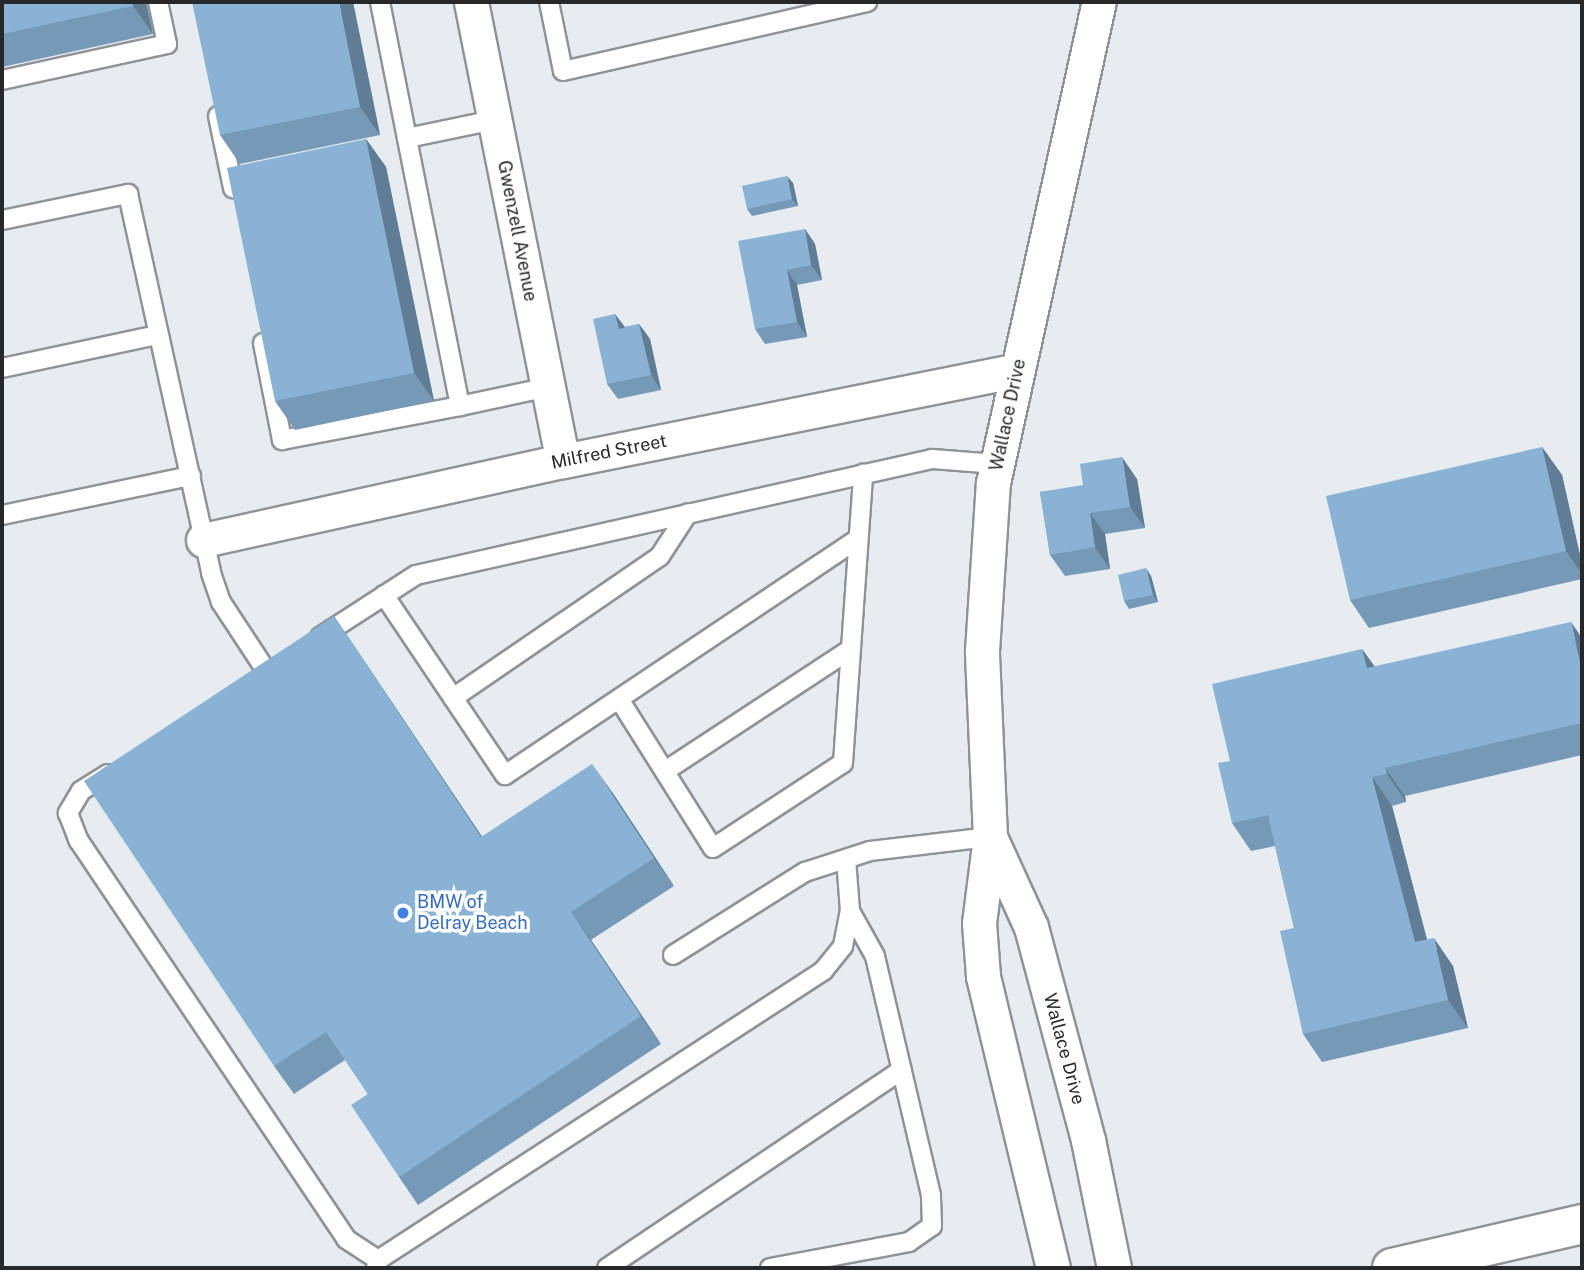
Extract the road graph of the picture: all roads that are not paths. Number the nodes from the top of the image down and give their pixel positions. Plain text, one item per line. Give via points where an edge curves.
1 (158, 2) edge
2 (380, 2) edge
3 (471, 2) edge
4 (549, 2) edge
5 (867, 2) edge
6 (1099, 2) edge
7 (2, 80) edge
8 (215, 97) edge
9 (495, 120) junction
10 (407, 138) junction
11 (236, 207) edge
12 (2, 220) edge
13 (261, 330) edge
14 (157, 335) junction
15 (2, 368) edge
16 (1017, 370) junction
17 (549, 387) junction
18 (460, 406) junction
19 (563, 461) junction
20 (997, 464) junction
21 (863, 474) junction
22 (191, 476) junction
23 (688, 513) junction
24 (2, 515) edge
25 (857, 539) junction
26 (203, 540) junction
27 (384, 595) junction
28 (302, 649) edge
29 (851, 649) junction
30 (267, 672) edge
31 (453, 698) junction
32 (619, 699) junction
33 (127, 761) edge
34 (665, 771) junction
35 (990, 837) junction
36 (846, 859) junction
37 (850, 911) junction
38 (673, 955) dead end
39 (902, 1070) junction
40 (1582, 1224) edge
41 (377, 1264) edge
42 (607, 1268) edge
43 (770, 1268) edge
44 (1053, 1268) edge
45 (1114, 1268) edge
46 (1392, 1268) edge

1 - 7 lane via 167,44
2 - 10 lane
3 - 9 street, Gwenzell Avenue
4 - 5 lane via 563,71
6 - 16 street, Wallace Drive
8 - 11 lane
9 - 10 lane
9 - 17 street, Gwenzell Avenue
10 - 18 lane
12 - 14 lane via 128,194
13 - 18 lane via 282,440
14 - 15 lane
14 - 22 lane
16 - 19 street, Milfred Street
16 - 20 street, Wallace Drive
17 - 18 lane
17 - 19 street, Gwenzell Avenue
19 - 26 street, Milfred Street
20 - 21 lane via 932,458
20 - 35 street, Wallace Drive via 982,651
21 - 23 lane
21 - 25 lane
22 - 24 lane
22 - 26 lane
23 - 27 lane via 416,575
23 - 31 lane via 660,556
25 - 29 lane
25 - 32 lane
26 - 30 lane via 221,602
27 - 28 lane
27 - 31 lane
29 - 34 lane
29 - 34 lane via 844,763 713,848
31 - 32 lane via 505,775
32 - 34 lane
33 - 41 lane via 81,791 68,813 79,841 346,1239
35 - 36 lane
35 - 44 street, Wallace Drive via 979,923 983,976
35 - 45 street, Wallace Drive via 1031,927 1088,1140
36 - 37 lane
36 - 38 lane via 805,872
37 - 39 lane via 876,956
37 - 41 lane via 843,946 823,971
39 - 42 lane
39 - 43 lane via 931,1195 932,1226 909,1242
40 - 46 main road

